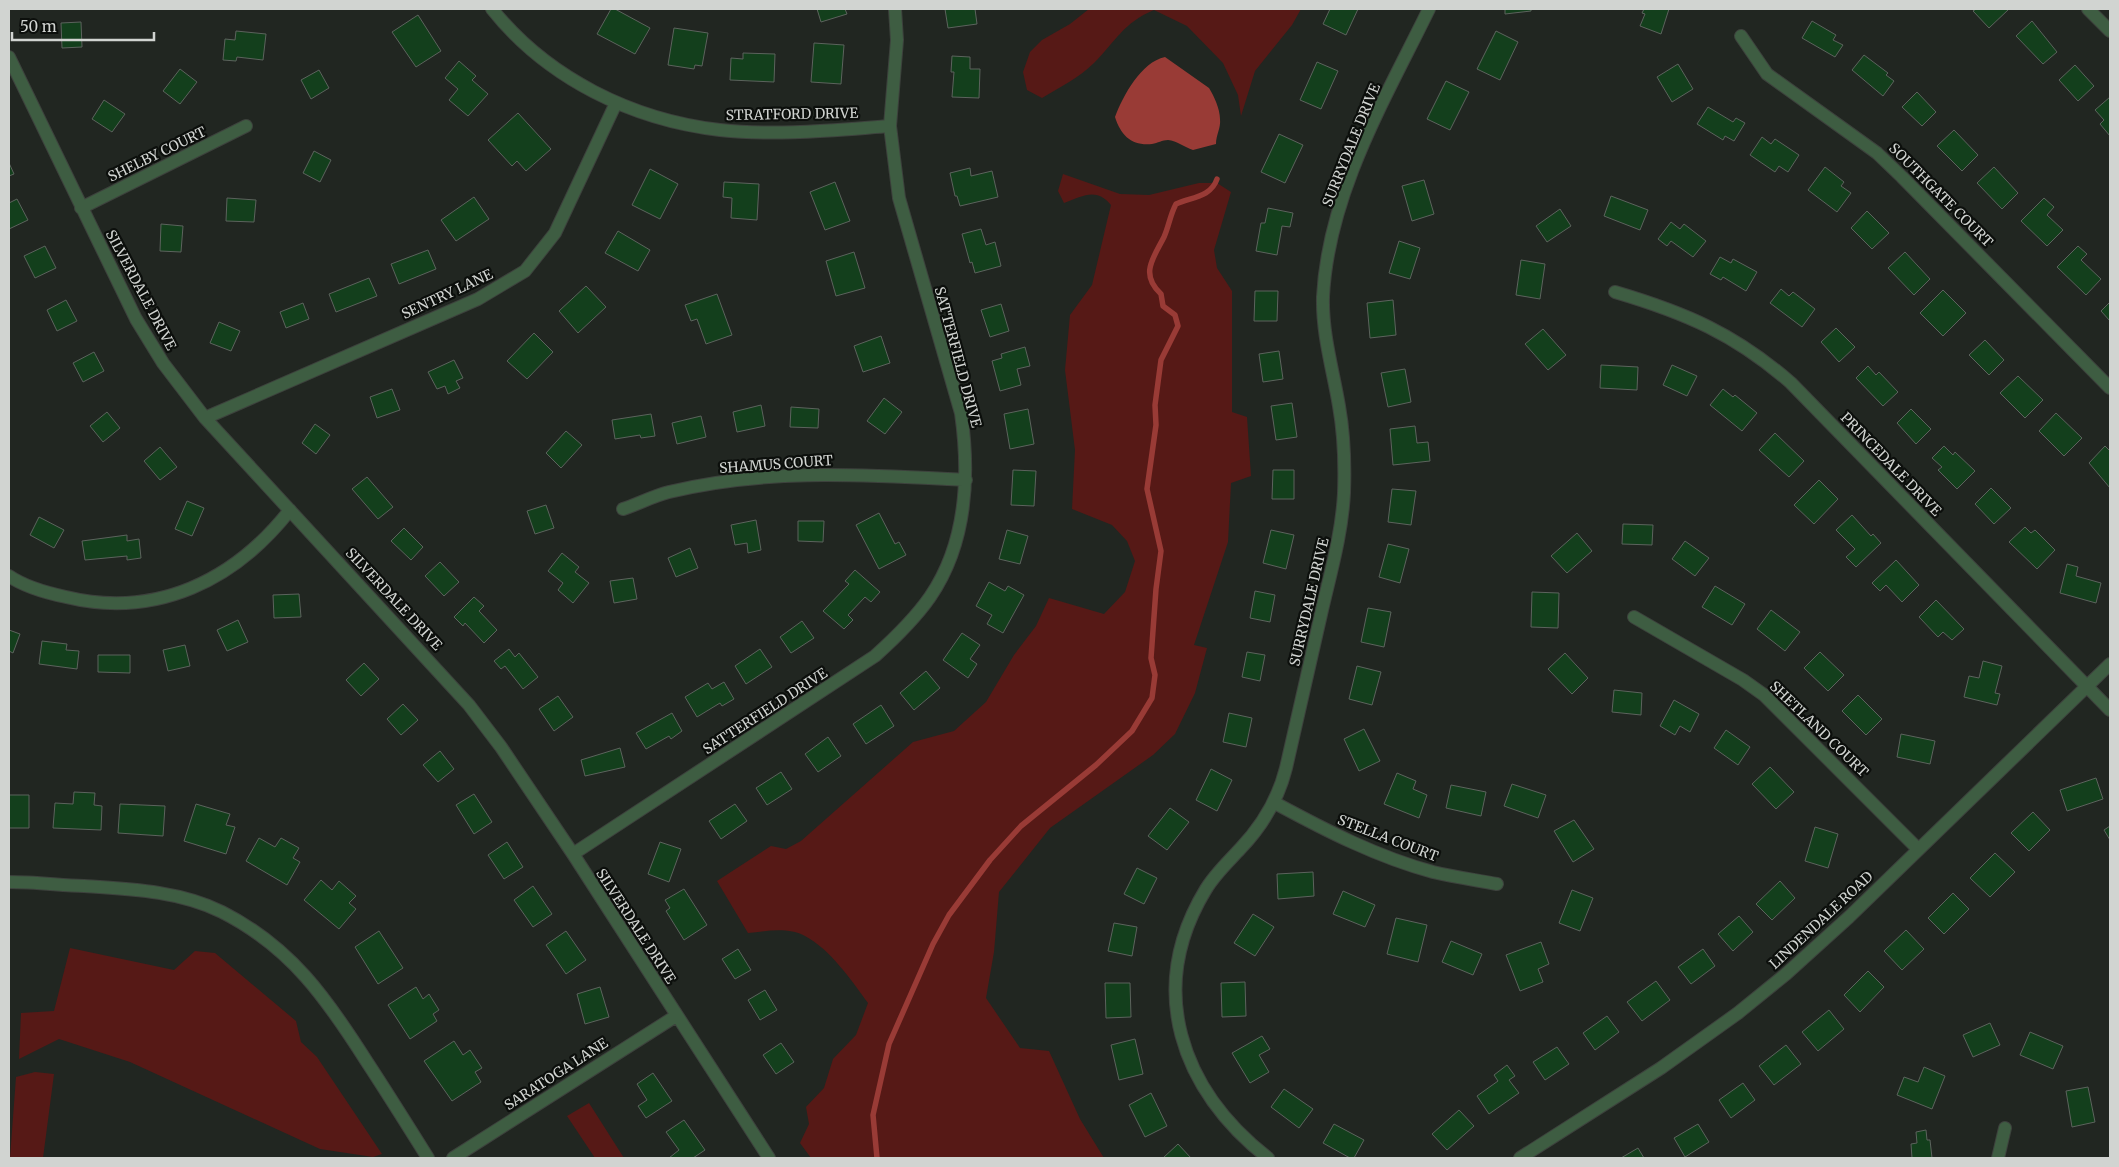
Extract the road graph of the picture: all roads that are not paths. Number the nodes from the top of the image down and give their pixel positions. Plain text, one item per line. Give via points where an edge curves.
1 (492, 9) edge
2 (895, 9) edge
3 (1428, 9) edge
4 (2088, 9) edge
5 (2110, 31) edge
6 (1741, 36) dead end
7 (9, 57) edge
8 (616, 103) junction
9 (246, 126) dead end
10 (890, 126) junction
11 (81, 208) junction
12 (1615, 292) dead end
13 (2110, 388) edge
14 (205, 418) junction
15 (966, 480) junction
16 (623, 509) dead end
17 (290, 510) junction
18 (9, 576) edge
19 (1634, 617) dead end
20 (2110, 664) edge
21 (2088, 687) junction
22 (2110, 710) edge
23 (1275, 803) junction
24 (1918, 849) junction
25 (572, 854) junction
26 (9, 882) edge
27 (1497, 884) dead end
28 (676, 1016) junction
29 (2005, 1128) dead end
30 (428, 1158) edge
31 (453, 1158) edge
32 (769, 1158) edge
33 (1268, 1158) edge
34 (1520, 1158) edge
35 (1998, 1158) edge

1 - 8 street, STRATFORD DRIVE via 542,59
2 - 10 street, SATTERFIELD DRIVE via 897,40
3 - 23 street, SURRYDALE DRIVE via 1352,174 1337,217 1327,265 1323,297 1324,330 1339,408 1344,494 1339,536 1286,768
4 - 5 street
6 - 13 street, SOUTHGATE COURT via 1767,74 1870,148 1896,171
7 - 11 street, SILVERDALE DRIVE
8 - 10 street, STRATFORD DRIVE via 652,117 721,130
8 - 14 street, SENTRY LANE via 555,233 525,271 478,299
9 - 11 street, SHELBY COURT
10 - 15 street, SATTERFIELD DRIVE via 900,198 961,413
11 - 14 street, SILVERDALE DRIVE via 136,319 163,363
12 - 21 street, PRINCEDALE DRIVE via 1664,306 1711,326 1770,364
14 - 17 street, SILVERDALE DRIVE
15 - 16 street, SHAMUS COURT via 839,474 748,478 667,493
15 - 25 street, SATTERFIELD DRIVE via 958,535 946,567 930,597 901,632 875,656
17 - 18 street via 271,534 241,560 200,585 171,596 140,602 77,600 46,592
17 - 25 street, SILVERDALE DRIVE via 470,705
19 - 24 street, SHETLAND COURT via 1764,694
20 - 21 street, LINDENDALE ROAD
21 - 22 street, PRINCEDALE DRIVE
21 - 24 street, LINDENDALE ROAD
23 - 27 street, STELLA COURT via 1378,853 1432,872
23 - 33 street, SURRYDALE DRIVE via 1259,828 1206,887 1192,913 1182,941 1174,999 1183,1041 1209,1099 1226,1120
24 - 34 street, LINDENDALE ROAD via 1842,923 1738,1014 1661,1068
25 - 28 street, SILVERDALE DRIVE
26 - 30 street via 139,890 178,897 220,912 254,931 313,982
28 - 31 street, SARATOGA LANE
28 - 32 street, SILVERDALE DRIVE
29 - 35 street

